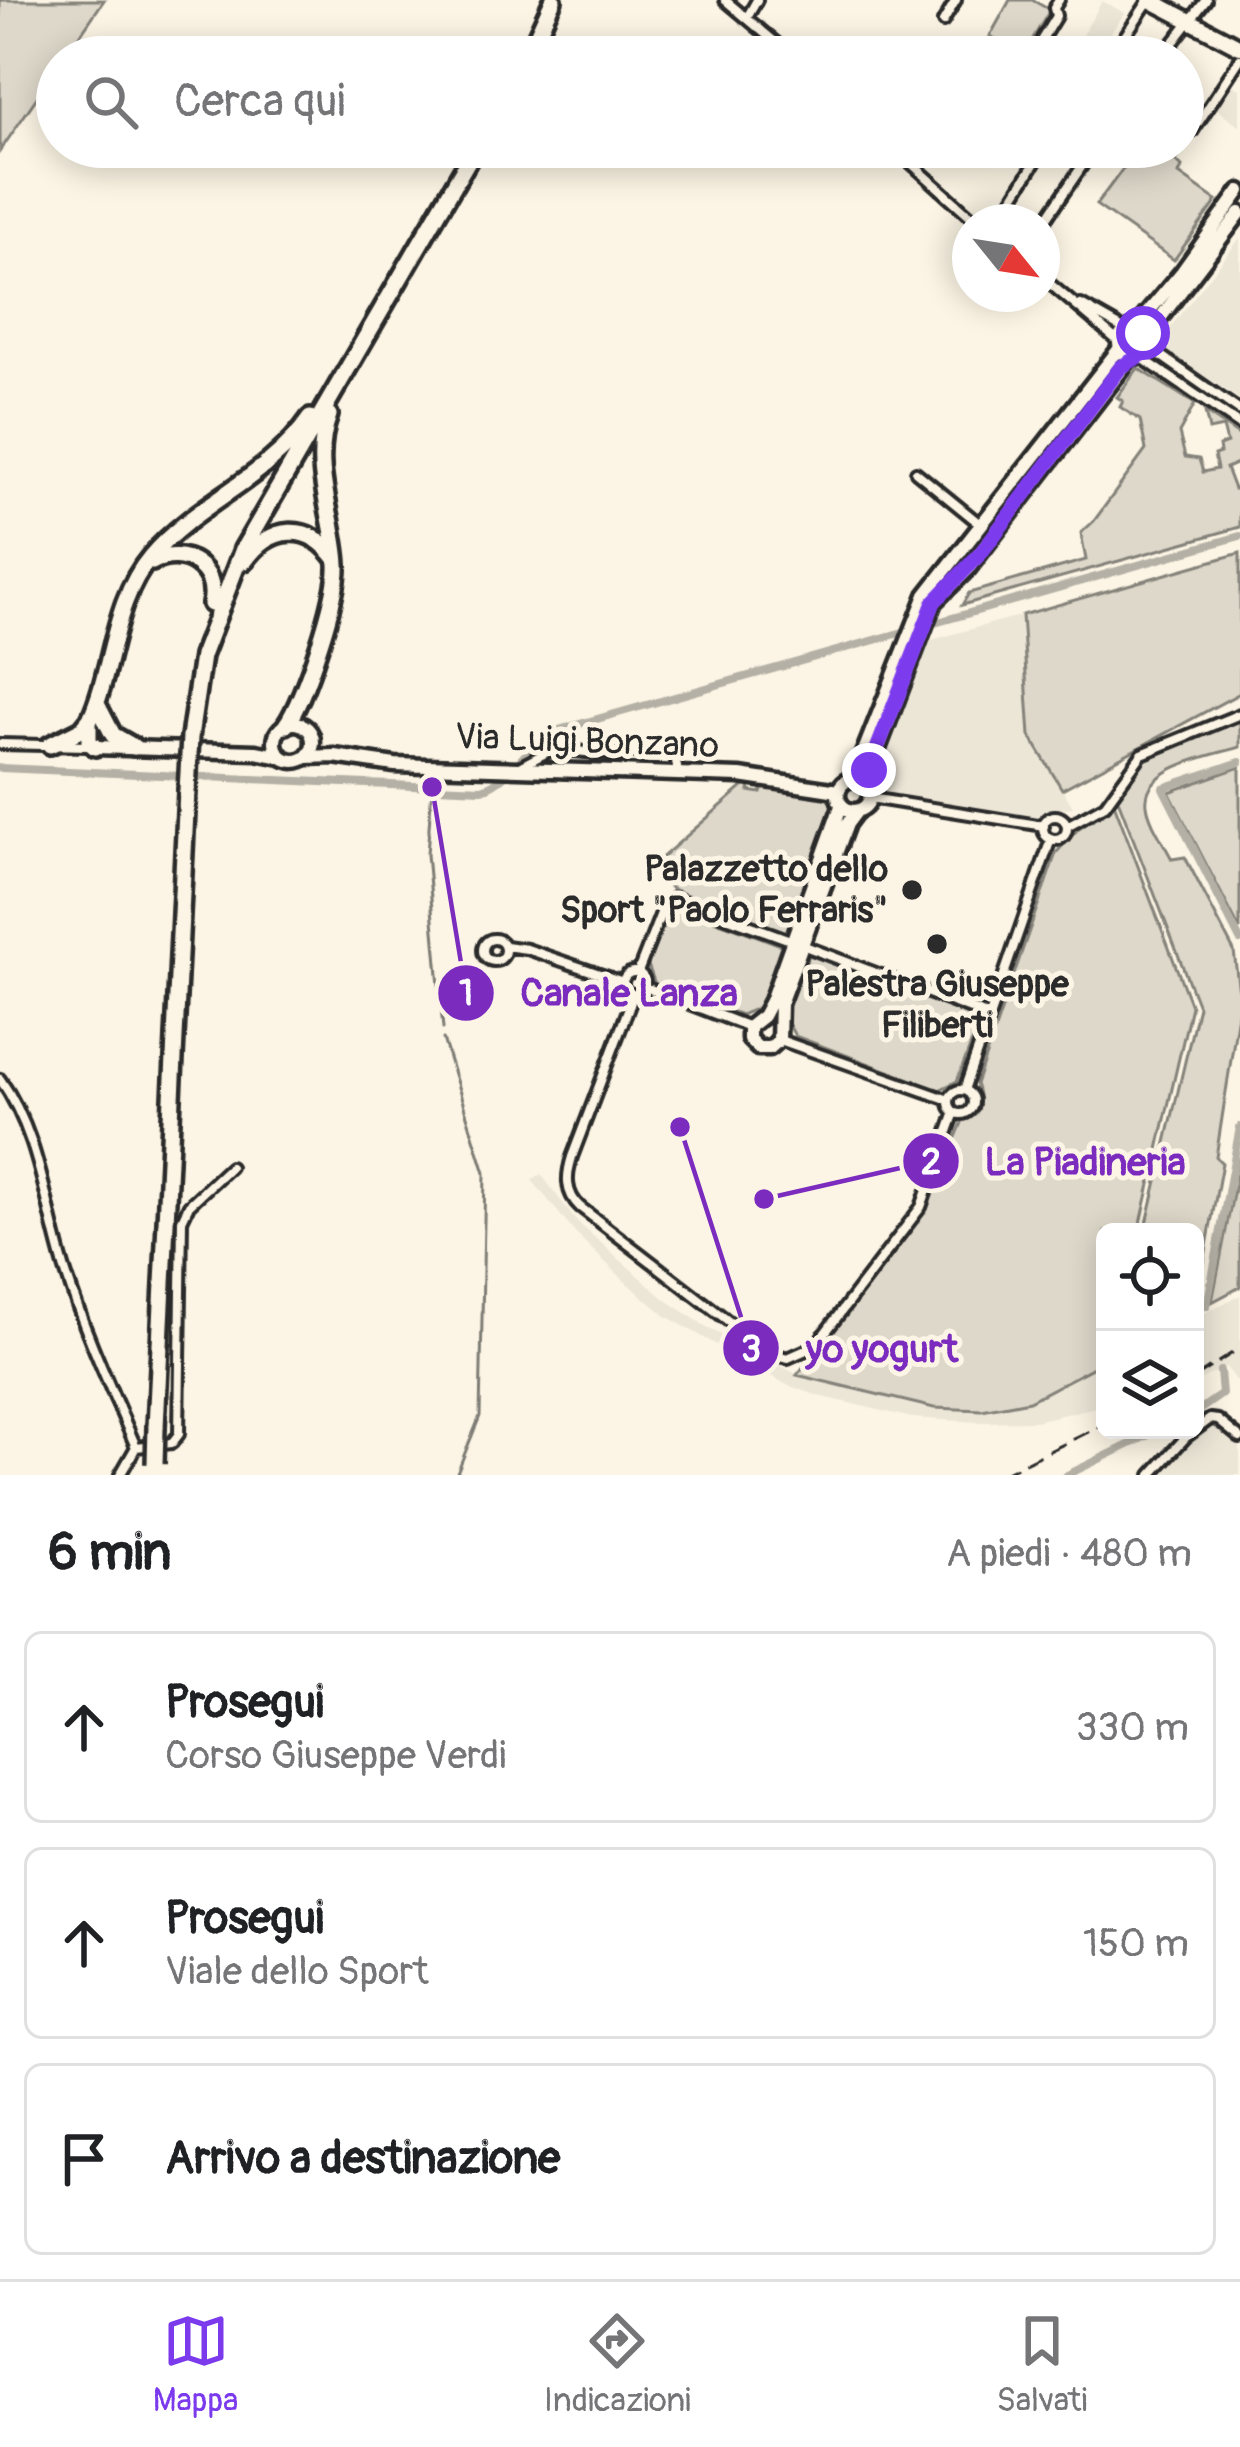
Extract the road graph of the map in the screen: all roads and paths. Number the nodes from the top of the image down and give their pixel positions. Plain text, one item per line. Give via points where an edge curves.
1 (553, 0) edge
2 (725, 0) edge
3 (757, 0) edge
4 (956, 0) edge
5 (1059, 0) edge
6 (1206, 0) edge
7 (1157, 2) edge
8 (748, 16) junction
9 (943, 22) dead end
10 (1192, 22) junction
11 (537, 36) edge
12 (770, 36) edge
13 (1044, 36) edge
14 (1129, 36) edge
15 (1180, 36) edge
16 (1240, 47) edge
17 (1240, 59) edge
18 (1204, 114) edge
19 (464, 168) edge
20 (917, 168) edge
21 (1032, 168) edge
22 (1080, 168) edge
23 (1240, 191) edge
24 (957, 204) edge
25 (1009, 204) edge
26 (1056, 204) edge
27 (1235, 219) edge
28 (1060, 292) edge
29 (376, 321) junction
30 (1133, 343) junction
31 (1240, 411) edge
32 (1240, 425) edge
33 (916, 472) dead end
34 (1022, 475) junction
35 (1034, 484) junction
36 (982, 525) junction
37 (960, 552) junction
38 (337, 561) junction
39 (973, 562) junction
40 (136, 576) junction
41 (923, 616) junction
42 (196, 682) junction
43 (301, 695) junction
44 (96, 714) junction
45 (1240, 714) edge
46 (306, 727) junction
47 (281, 730) junction
48 (0, 744) edge
49 (50, 745) junction
50 (95, 747) junction
51 (134, 747) junction
52 (310, 750) junction
53 (256, 752) junction
54 (282, 757) junction
55 (480, 760) dead end
56 (678, 774) junction
57 (859, 781) junction
58 (838, 791) junction
59 (870, 798) junction
60 (841, 806) junction
61 (856, 812) junction
62 (1044, 826) junction
63 (1067, 826) junction
64 (1051, 839) junction
65 (797, 943) junction
66 (505, 946) dead end
67 (638, 972) junction
68 (623, 982) junction
69 (645, 986) junction
70 (634, 994) junction
71 (763, 1016) junction
72 (989, 1016) junction
73 (777, 1022) junction
74 (748, 1028) junction
75 (779, 1040) junction
76 (0, 1079) edge
77 (964, 1090) junction
78 (950, 1100) junction
79 (955, 1112) junction
80 (230, 1167) dead end
81 (1240, 1438) edge
82 (136, 1447) junction
83 (156, 1469) edge
84 (120, 1475) edge
85 (1151, 1475) edge

1 - 11 highway
2 - 8 street
3 - 8 street
4 - 9 street
5 - 13 street
6 - 10 street
7 - 10 main road
7 - 14 street
8 - 12 street
10 - 15 street
10 - 16 main road
17 - 18 street
19 - 29 highway
20 - 24 street
21 - 25 street
22 - 26 street
23 - 27 street
27 - 30 street
28 - 30 street
29 - 38 highway via 325,427 322,470
29 - 40 highway via 289,445 175,534
29 - 42 highway via 243,549
30 - 31 street
30 - 32 street
30 - 34 street
30 - 35 street
33 - 36 street
34 - 35 street
34 - 36 street
35 - 39 street
36 - 37 street
37 - 39 street
37 - 41 street via 931,587
38 - 42 highway via 302,531 286,530 254,549
38 - 43 highway via 338,581
39 - 41 street
40 - 42 highway via 166,555 194,560 207,572 214,588
40 - 44 highway
41 - 57 street
42 - 83 highway, bridge
43 - 46 highway
43 - 47 highway
44 - 49 highway
44 - 50 highway
44 - 51 highway
45 - 63 street via 1142,754 1105,805
46 - 47 street
46 - 52 street
47 - 53 street
47 - 54 street
48 - 49 street
49 - 50 street
50 - 51 street
51 - 53 street
52 - 54 street via 294,761
52 - 56 street, Via Luigi Bonzano via 395,765
53 - 54 street
55 - 56 street via 524,766 553,748 618,754 657,746 675,754
56 - 58 street, Via Luigi Bonzano
57 - 58 street
57 - 59 street
58 - 60 street
59 - 61 street
59 - 62 street
60 - 61 street
60 - 65 street
61 - 65 street
62 - 63 street via 1055,816
62 - 64 street
63 - 64 street
64 - 72 street
65 - 67 street via 674,898
65 - 71 street
65 - 72 street
65 - 73 street
66 - 68 street
67 - 68 street
67 - 69 street
68 - 70 street
69 - 70 street
69 - 74 street
70 - 79 street via 569,1168 574,1202 780,1358 815,1346 900,1238
71 - 73 street
71 - 74 street
72 - 77 street
73 - 75 street
74 - 75 street via 758,1048
75 - 78 street
76 - 82 street via 39,1160 77,1306
77 - 78 street
77 - 79 street via 971,1108
78 - 79 street
80 - 82 street via 182,1220 179,1434 172,1443
81 - 85 street via 1210,1419
82 - 84 street

